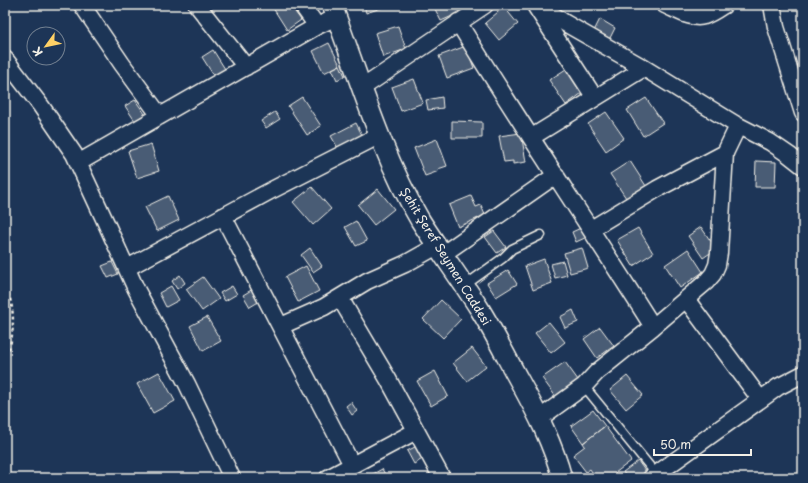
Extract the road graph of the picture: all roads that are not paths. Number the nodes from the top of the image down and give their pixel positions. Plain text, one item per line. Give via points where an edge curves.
1 (82, 5) edge
2 (197, 5) edge
3 (302, 5) edge
4 (485, 5) edge
5 (535, 5) edge
6 (539, 5) edge
7 (665, 5) edge
8 (724, 5) edge
9 (772, 5) edge
10 (334, 11) edge
11 (458, 22) junction
12 (317, 26) junction
13 (5, 59) edge
14 (246, 67) junction
15 (644, 68) junction
16 (362, 88) junction
17 (595, 98) junction
18 (803, 113) edge
19 (160, 116) junction
20 (738, 126) junction
21 (380, 135) junction
22 (532, 137) junction
23 (725, 153) junction
24 (78, 163) junction
25 (803, 166) edge
26 (556, 174) junction
27 (223, 216) junction
28 (591, 229) junction
29 (541, 235) dead end
30 (440, 250) junction
31 (127, 268) junction
32 (464, 286) junction
33 (340, 298) junction
34 (686, 299) junction
35 (281, 326) junction
36 (653, 327) junction
37 (803, 374) edge
38 (584, 386) junction
39 (760, 399) junction
40 (540, 418) junction
41 (416, 431) junction
42 (352, 464) junction
43 (656, 477) edge
44 (232, 478) edge
45 (328, 478) edge
46 (442, 478) edge
47 (562, 478) edge

1 - 19 street
2 - 14 street
3 - 12 street
4 - 11 street
5 - 17 street
6 - 15 street via 565,23
7 - 8 street via 693,17 705,16
9 - 18 street via 776,27
10 - 12 street
10 - 16 street, Şehit Şeref Seymen Caddesi
11 - 16 street
11 - 22 street via 500,91
12 - 14 street
13 - 24 street via 41,106
14 - 19 street
15 - 17 street
15 - 20 street
16 - 21 street, Şehit Şeref Seymen Caddesi
17 - 22 street
19 - 24 street
20 - 23 street
20 - 25 street via 770,142
21 - 27 street
21 - 30 street, Şehit Şeref Seymen Caddesi via 420,220
22 - 26 street
23 - 28 street via 657,189
23 - 34 street via 717,264 706,282
24 - 31 street
26 - 28 street
26 - 30 street
27 - 31 street
27 - 35 street
28 - 36 street
29 - 32 lane via 512,249
30 - 32 street, Şehit Şeref Seymen Caddesi
30 - 33 street via 367,281
31 - 44 street
32 - 40 street, Şehit Şeref Seymen Caddesi via 497,339
33 - 35 street
33 - 41 street
34 - 36 street
34 - 39 street
35 - 42 street
36 - 38 street via 597,372
37 - 39 street
38 - 40 street
38 - 43 lane
39 - 43 street
40 - 47 street, Şehit Şeref Seymen Caddesi via 558,460
41 - 42 street
41 - 46 street
42 - 45 street

